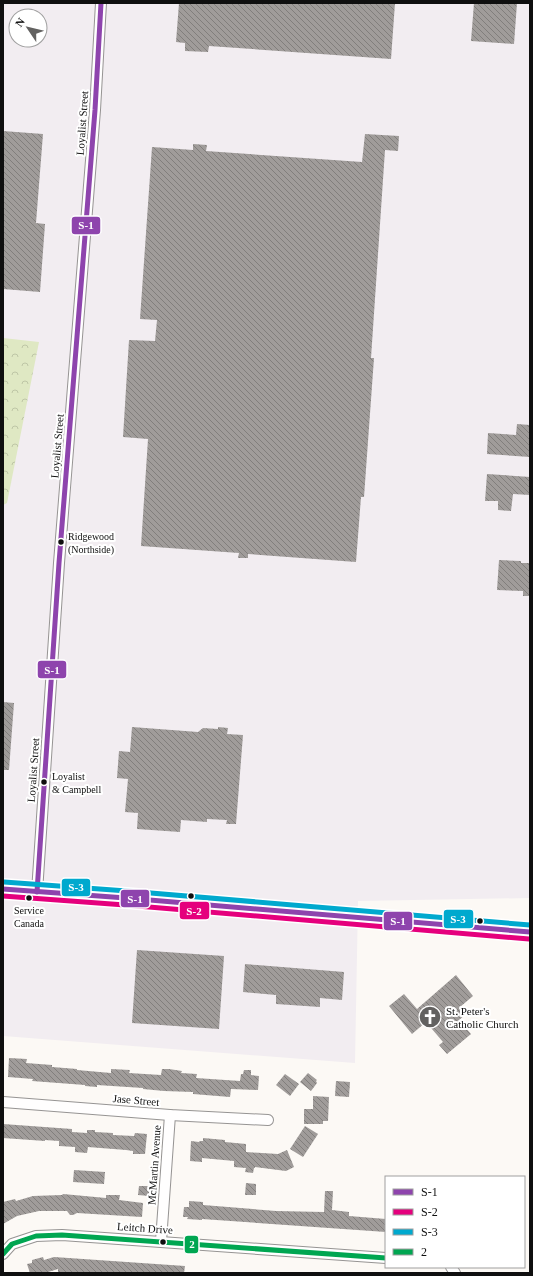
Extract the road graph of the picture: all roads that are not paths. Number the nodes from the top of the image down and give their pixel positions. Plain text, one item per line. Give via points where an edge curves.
1 (101, 3) edge
2 (3, 889) edge
3 (37, 892) junction
4 (530, 932) edge
5 (3, 1102) edge
6 (170, 1115) junction
7 (268, 1120) dead end
8 (161, 1241) junction
9 (3, 1254) edge
10 (385, 1258) edge

1 - 3 street, Loyalist Street
2 - 3 street
3 - 4 street
5 - 6 street, Jase Street
6 - 7 street, Jase Street
6 - 8 street, McMartin Avenue
8 - 9 street, Leitch Drive via 62,1235 36,1236 12,1244
8 - 10 street, Leitch Drive

